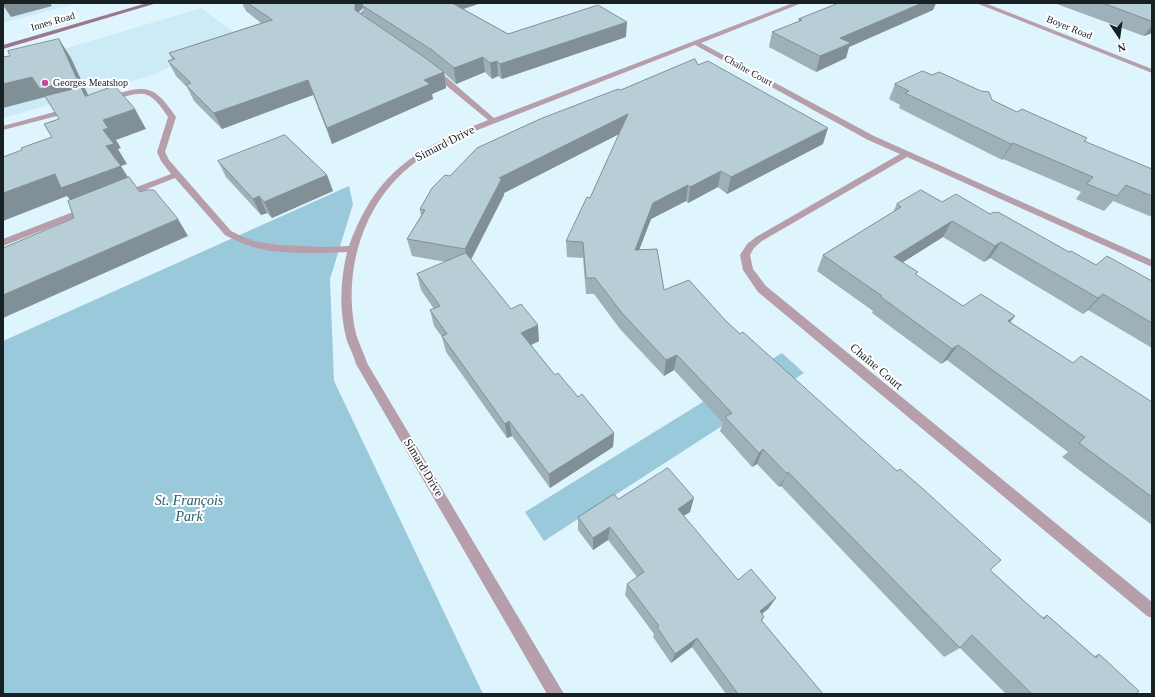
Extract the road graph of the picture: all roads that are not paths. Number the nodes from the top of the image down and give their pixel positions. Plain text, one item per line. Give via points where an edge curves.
1 (154, 3) edge
2 (382, 3) edge
3 (800, 3) edge
4 (979, 3) edge
5 (370, 29) edge
6 (696, 43) junction
7 (3, 47) edge
8 (425, 65) edge
9 (1152, 71) edge
10 (102, 101) edge
11 (79, 107) edge
12 (493, 121) junction
13 (3, 128) edge
14 (906, 154) junction
15 (178, 174) junction
16 (112, 200) edge
17 (98, 205) edge
18 (3, 243) edge
19 (352, 249) junction
20 (1152, 264) edge
21 (1152, 612) edge
22 (556, 694) edge

1 - 7 main road, Innes Road
2 - 5 street via 367,9 361,15 362,23
3 - 6 street, Simard Drive
4 - 9 street, Boyer Road
6 - 12 street, Simard Drive
6 - 14 street, Chaîne Court
8 - 12 street
10 - 15 street via 147,90 157,96 172,117 161,152 165,161
11 - 13 street
12 - 19 street, Simard Drive via 450,139 410,161 376,199
14 - 20 street, Chaîne Court
14 - 21 street, Chaîne Court via 759,239 750,246 745,255 748,270 762,289
15 - 16 street
15 - 19 street via 228,232 238,238 256,245 280,248
17 - 18 street
19 - 22 street, Simard Drive via 346,284 352,337 362,364

